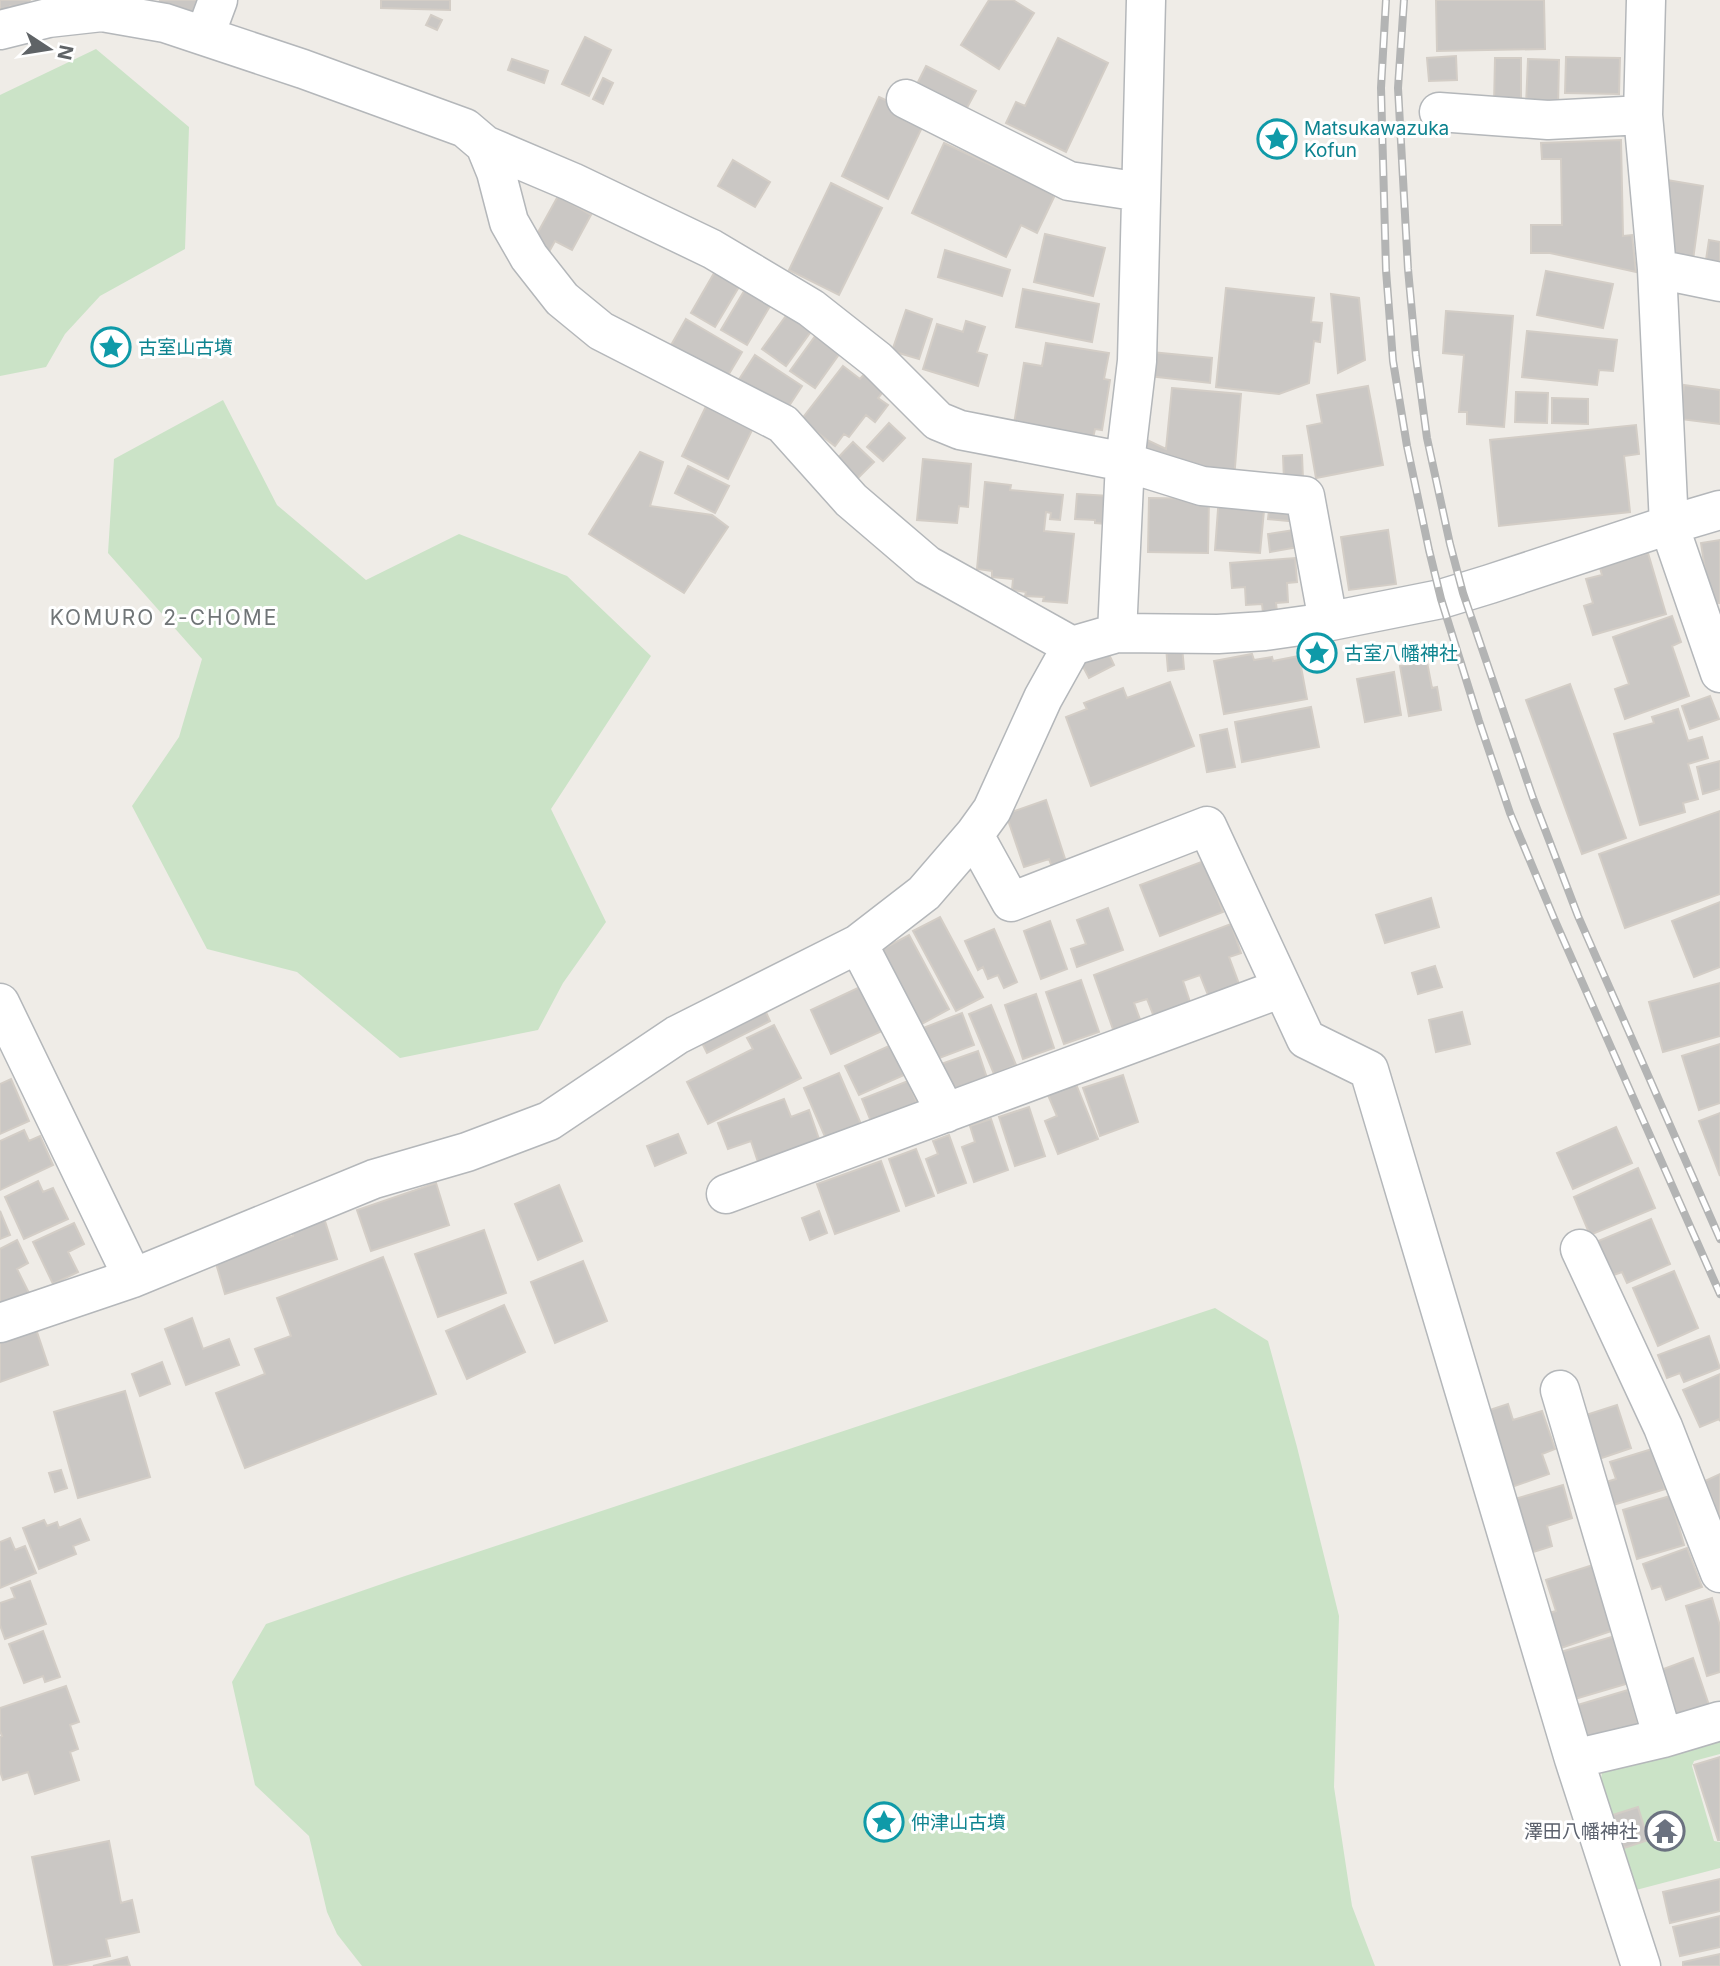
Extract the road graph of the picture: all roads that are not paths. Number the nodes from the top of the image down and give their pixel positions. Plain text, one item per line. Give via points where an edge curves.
1 (218, 0) edge
2 (1146, 0) edge
3 (1646, 0) edge
4 (92, 6) edge
5 (0, 30) edge
6 (205, 36) junction
7 (906, 99) dead end
8 (1439, 112) dead end
9 (1643, 115) junction
10 (485, 145) junction
11 (1141, 192) junction
12 (1657, 269) junction
13 (1720, 282) edge
14 (1125, 462) junction
15 (1720, 510) edge
16 (1669, 524) junction
17 (1328, 621) junction
18 (1117, 633) junction
19 (1072, 646) junction
20 (1720, 673) edge
21 (974, 835) junction
22 (858, 944) junction
23 (1282, 988) junction
24 (0, 1003) edge
25 (946, 1113) junction
26 (726, 1194) dead end
27 (1580, 1249) dead end
28 (133, 1278) junction
29 (0, 1323) edge
30 (1560, 1390) dead end
31 (1720, 1573) edge
32 (1720, 1721) edge
33 (1663, 1738) junction
34 (1574, 1759) junction
35 (1641, 1966) edge

1 - 6 street
2 - 11 street
3 - 9 street
4 - 5 street
4 - 6 street
6 - 10 street via 465,128
7 - 11 street via 1069,181
8 - 9 street via 1548,120
9 - 12 street
10 - 14 street via 572,181 712,249 811,308 877,359 938,421 960,430
10 - 19 street via 509,222 562,299 601,331 783,424 850,500 927,565
11 - 14 street via 1137,361
12 - 13 street
12 - 16 street
14 - 17 street via 1202,486 1305,496
14 - 18 street
15 - 16 street
16 - 17 street via 1463,593
16 - 20 street
17 - 18 street via 1218,634
18 - 19 street
19 - 21 street via 992,810
21 - 22 street via 925,893
21 - 23 street via 1010,902 1207,826
22 - 25 street
22 - 28 street via 677,1035 549,1121 467,1152 374,1179
23 - 25 street
23 - 34 street via 1306,1039 1369,1070
24 - 28 street
25 - 26 street
27 - 31 street via 1663,1426
28 - 29 street
30 - 33 street
32 - 33 street
33 - 34 street
34 - 35 street

